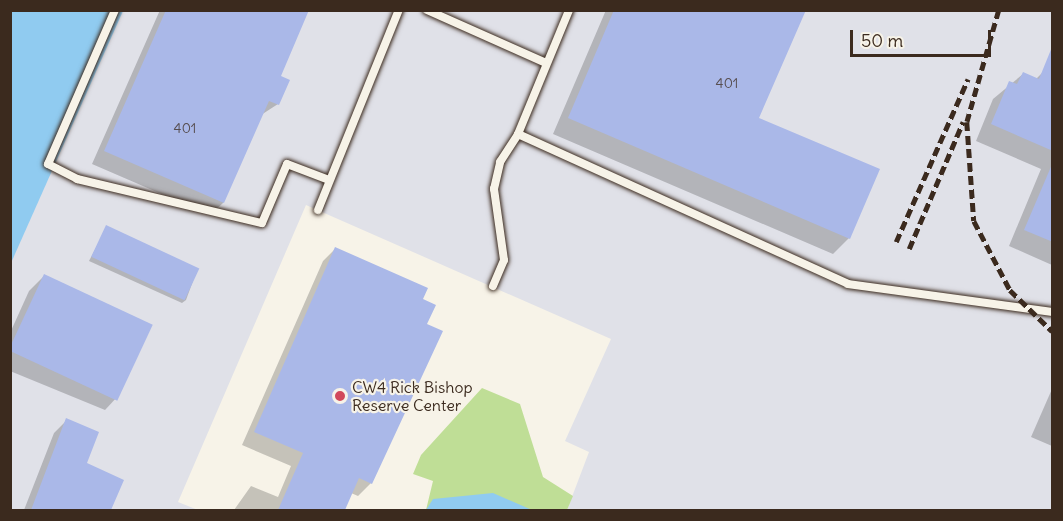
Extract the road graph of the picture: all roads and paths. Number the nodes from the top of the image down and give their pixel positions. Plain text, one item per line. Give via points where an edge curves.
1 (115, 10) edge
2 (399, 10) edge
3 (427, 10) edge
4 (569, 10) edge
5 (546, 63) junction
6 (518, 134) junction
7 (329, 180) junction
8 (318, 210) dead end
9 (493, 286) dead end
10 (1053, 312) edge

1 - 7 lane via 48,164 77,179 262,223 287,164
2 - 7 lane
3 - 5 lane
4 - 5 lane
5 - 6 lane
6 - 9 lane via 501,162 494,189 504,260
6 - 10 lane via 848,284
7 - 8 lane

